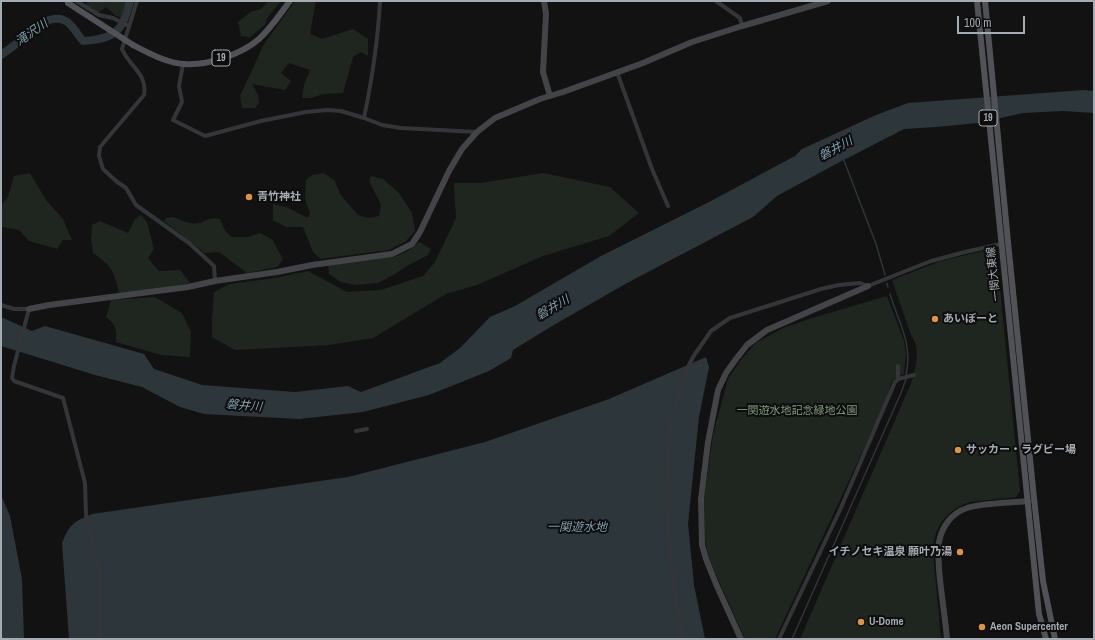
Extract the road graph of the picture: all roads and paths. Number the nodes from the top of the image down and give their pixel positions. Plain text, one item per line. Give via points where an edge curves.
1 (76, 1) edge
2 (137, 1) edge
3 (290, 1) edge
4 (380, 1) edge
5 (544, 1) edge
6 (716, 1) edge
7 (828, 1) edge
8 (977, 1) edge
9 (985, 1) edge
10 (66, 2) edge
11 (128, 26) junction
12 (742, 26) junction
13 (184, 64) junction
14 (617, 72) junction
15 (550, 96) junction
16 (364, 118) junction
17 (477, 132) junction
18 (668, 206) dead end
19 (1004, 234) junction
20 (1001, 244) junction
21 (215, 281) junction
22 (868, 286) junction
23 (1, 304) edge
24 (28, 311) junction
25 (898, 366) dead end
26 (914, 375) dead end
27 (898, 379) junction
28 (367, 429) dead end
29 (356, 431) dead end
30 (1028, 501) junction
31 (100, 639) edge
32 (684, 639) edge
33 (741, 639) edge
34 (779, 639) edge
35 (947, 639) edge
36 (1046, 639) edge
37 (1055, 639) edge

1 - 11 street
2 - 11 street
3 - 13 main road, 19 via 258,40 225,57 198,64
4 - 16 street via 379,31
5 - 15 street via 546,14 543,72
6 - 12 street via 740,18
7 - 12 street
8 - 19 main road, 一関大東線 / 19
9 - 19 main road, 一関大東線 / 19
10 - 13 main road, 19, bridge via 133,45 159,58
11 - 21 street via 122,49 138,71 145,88 144,95 100,146 104,169 126,188 136,205 189,243 214,266
12 - 14 street via 692,42
13 - 16 street via 179,86 182,102 173,120 205,136 306,112 341,111
14 - 15 street
14 - 18 street
15 - 17 street via 495,118
16 - 17 street via 382,125 401,128
17 - 21 street via 449,171 412,244 392,254
19 - 20 main road, 一関大東線 / 19
19 - 37 main road, 一関大東線 / 19 via 1043,581
20 - 22 street via 930,261
20 - 30 main road, 一関大東線 / 19
21 - 24 street via 188,287 49,305
22 - 32 street via 860,283 838,285 730,318 711,331 693,357 683,377 670,429 666,498 674,590
22 - 33 street via 767,330 747,345 726,373 718,390 701,499 702,545 716,584
23 - 24 street
24 - 31 street via 12,376 14,381 63,398 85,483 86,515 100,574
25 - 27 street
26 - 27 street
27 - 34 street
28 - 29 street
30 - 35 street via 967,508 953,516 945,526 938,552
30 - 36 main road, 一関大東線 / 19 via 1039,614

